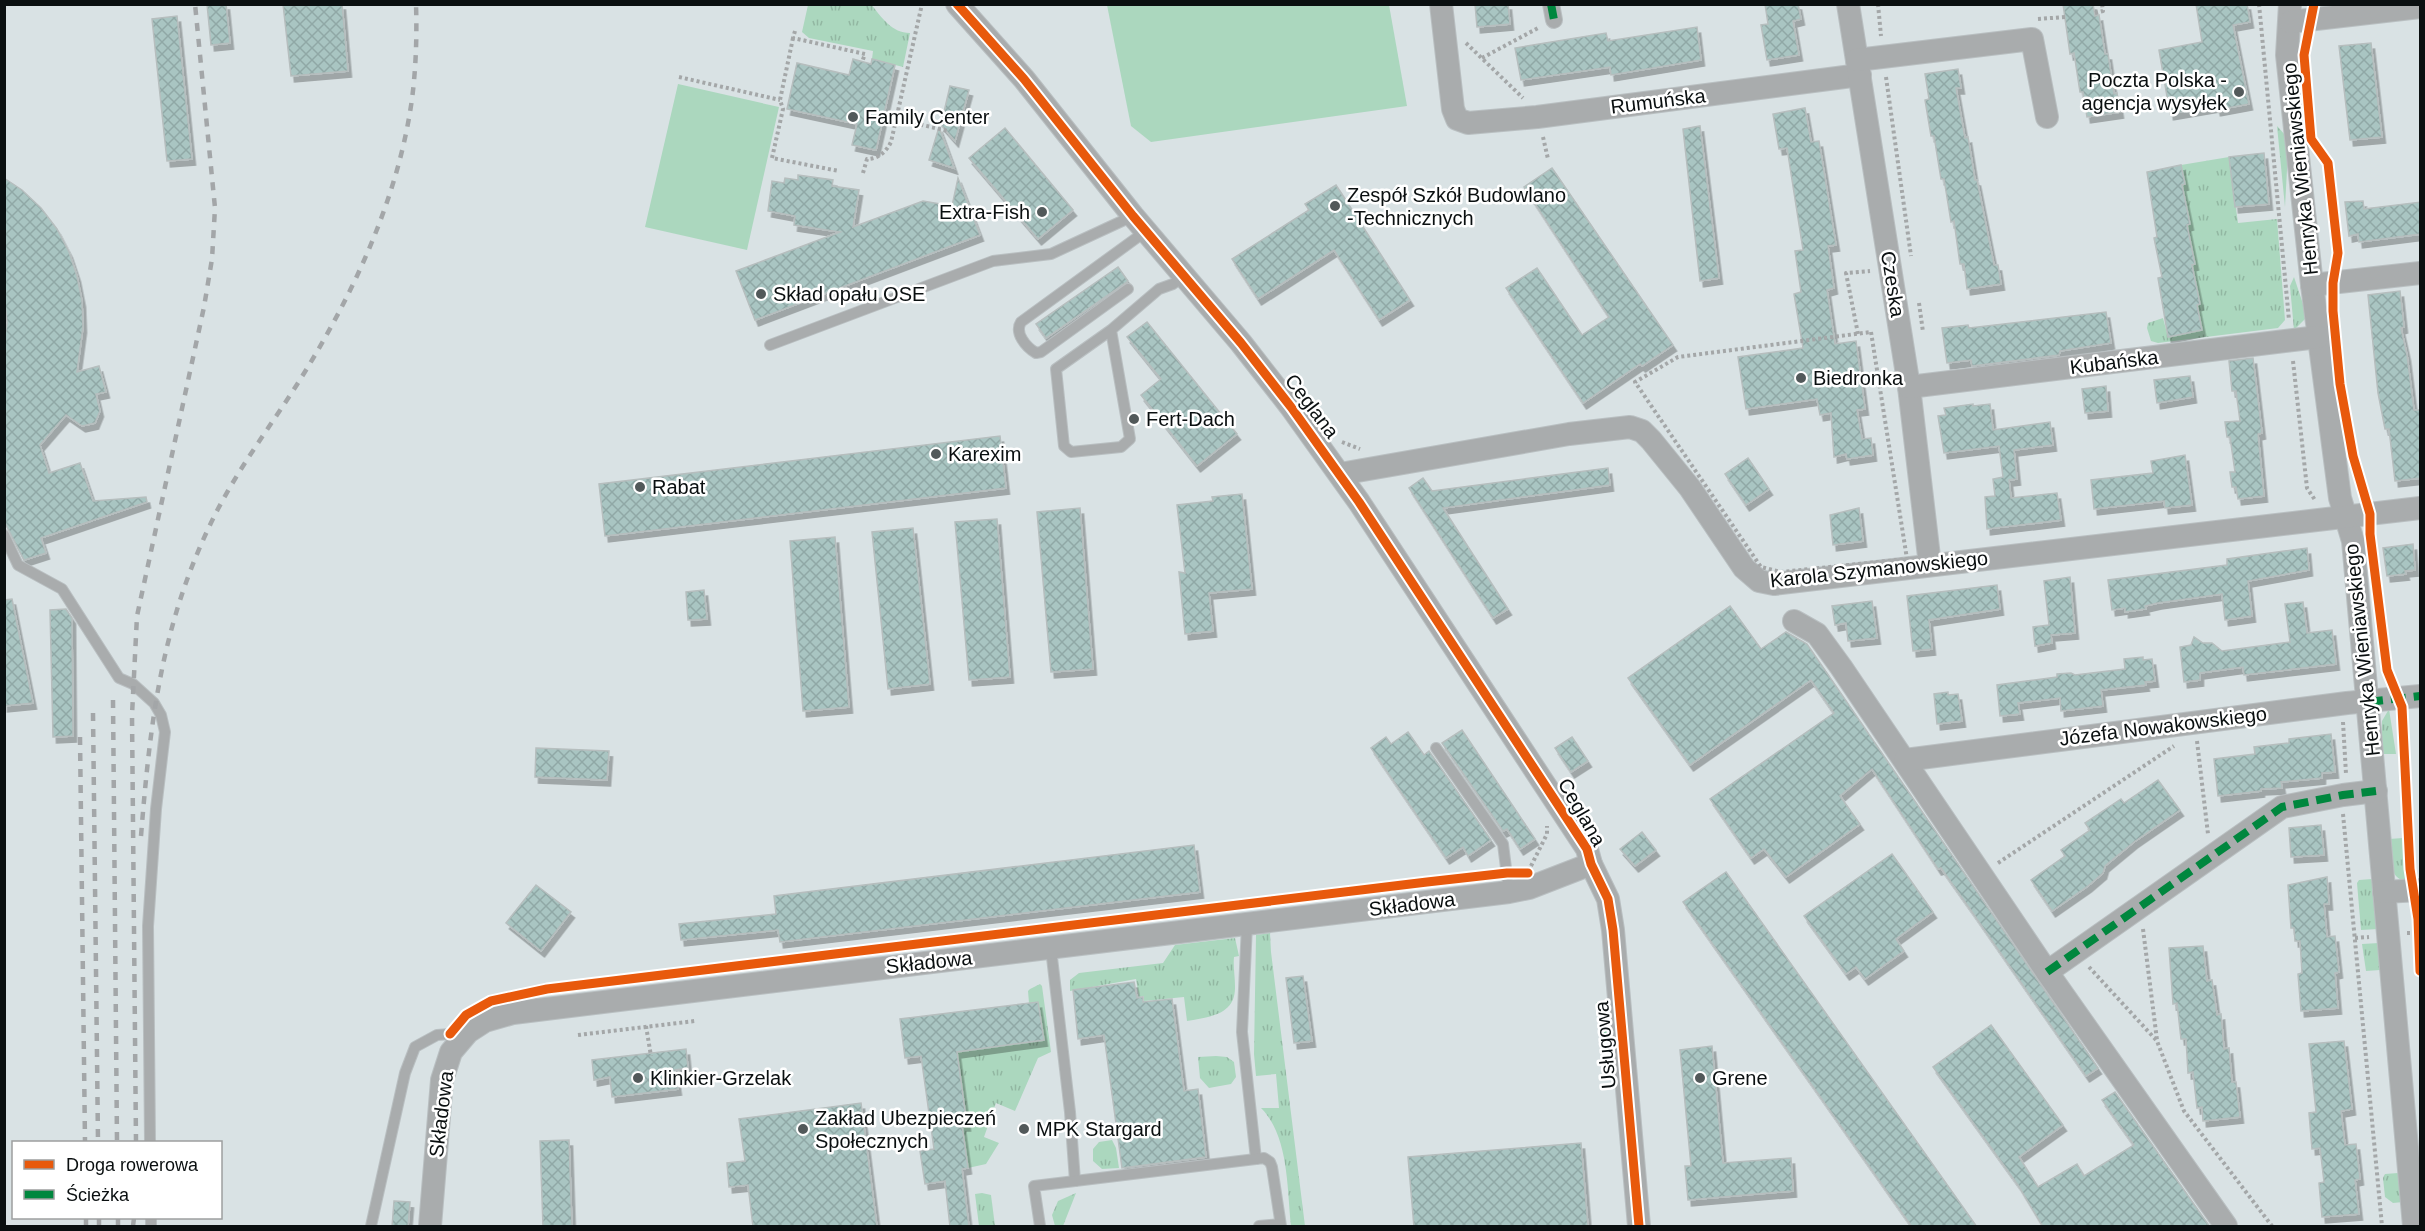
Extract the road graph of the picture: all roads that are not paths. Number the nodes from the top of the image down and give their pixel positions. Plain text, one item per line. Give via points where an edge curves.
1 (957, 4) edge
2 (1441, 4) edge
3 (1848, 4) edge
4 (2421, 7) edge
5 (2290, 13) edge
6 (1859, 68) junction
7 (2047, 117) dead end
8 (1140, 223) junction
9 (2421, 273) edge
10 (1184, 276) junction
11 (2312, 285) junction
12 (1128, 289) dead end
13 (1111, 330) junction
14 (2318, 337) junction
15 (770, 345) dead end
16 (1909, 387) junction
17 (1340, 474) junction
18 (2421, 508) edge
19 (2346, 518) junction
20 (4, 535) edge
21 (1940, 564) junction
22 (1794, 621) dead end
23 (2421, 696) edge
24 (2368, 702) junction
25 (1436, 748) dead end
26 (1905, 760) junction
27 (2376, 792) junction
28 (1591, 864) junction
29 (2421, 890) edge
30 (1509, 892) junction
31 (2384, 892) junction
32 (1247, 925) junction
33 (1051, 949) junction
34 (2047, 972) junction
35 (468, 1032) junction
36 (150, 1141) edge
37 (1256, 1159) junction
38 (1075, 1181) junction
39 (1280, 1225) edge
40 (371, 1227) edge
41 (430, 1227) edge
42 (1040, 1227) edge
43 (1259, 1227) edge
44 (1639, 1227) edge
45 (2226, 1227) edge
46 (2414, 1227) edge

1 - 8 street, Ceglana via 1024,79
2 - 6 street, Rumuńska via 1453,109 1457,119 1468,123 1537,117
3 - 6 street, Czeska
4 - 5 street
5 - 11 street, Henryka Wieniawskiego via 2287,55
6 - 7 street, Rumuńska via 2032,39
6 - 16 street, Czeska
8 - 10 street, Ceglana
8 - 12 lane via 1021,322 1018,333 1031,351 1041,352
8 - 15 lane via 1051,254 993,261
9 - 11 street
10 - 13 lane via 1159,289
10 - 17 street, Ceglana via 1291,406
11 - 14 street, Henryka Wieniawskiego
13 - 13 lane via 1130,439 1121,447 1071,452 1064,446 1056,369
14 - 16 street, Kubańska
14 - 19 street, Henryka Wieniawskiego
16 - 21 street, Czeska
17 - 21 street, Karola Szymanowskiego via 1630,427 1651,440 1690,488 1744,568 1759,581 1774,584
17 - 28 street, Ceglana via 1573,826
18 - 19 street, Karola Szymanowskiego
19 - 21 street, Karola Szymanowskiego
19 - 24 street, Henryka Wieniawskiego via 2353,541
20 - 36 lane via 18,565 62,589 119,678 140,690 161,715 165,732 148,926
22 - 26 street via 1817,634
23 - 24 street, Józefa Nowakowskiego
24 - 26 street, Józefa Nowakowskiego
24 - 27 street, Henryka Wieniawskiego
25 - 30 lane via 1503,844
26 - 34 street
27 - 31 street, Henryka Wieniawskiego
27 - 34 street via 2282,807
28 - 30 street, Składowa
28 - 44 street, Usługowa via 1608,899 1613,930
29 - 31 street
30 - 32 street, Składowa
31 - 46 street, Henryka Wieniawskiego
32 - 33 street, Składowa
32 - 37 lane via 1242,1032
33 - 35 street, Składowa via 513,1013 485,1021
33 - 38 lane
34 - 45 street
35 - 40 lane via 437,1035 415,1047 405,1073
35 - 41 street, Składowa via 451,1052 442,1080
37 - 38 lane
37 - 39 lane via 1270,1162
38 - 42 lane via 1034,1186
39 - 43 lane

